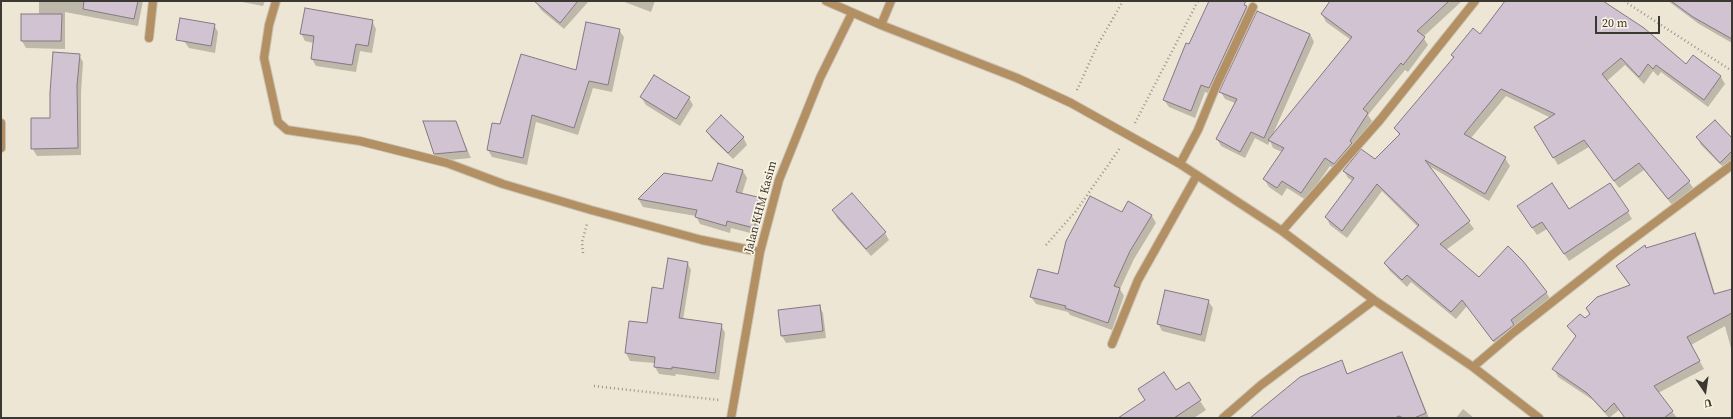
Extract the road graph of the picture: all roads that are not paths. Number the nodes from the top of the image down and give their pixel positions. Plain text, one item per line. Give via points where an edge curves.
1 (153, 1) edge
2 (276, 1) edge
3 (826, 1) edge
4 (891, 1) edge
5 (1475, 1) edge
6 (1253, 7) dead end
7 (852, 13) junction
8 (881, 26) junction
9 (149, 38) dead end
10 (1, 123) edge
11 (1, 148) edge
12 (1180, 164) junction
13 (1732, 165) edge
14 (1197, 175) junction
15 (1282, 231) junction
16 (760, 252) junction
17 (1374, 300) junction
18 (1112, 344) dead end
19 (1473, 367) junction
20 (730, 418) edge
21 (1223, 418) edge
22 (1539, 418) edge

1 - 9 street
2 - 16 street via 264,58 278,122 287,130 360,141 446,163 503,184 591,210 702,240
3 - 7 street
4 - 8 street
5 - 15 street via 1380,120
6 - 12 street
7 - 8 street
7 - 16 street, Jalan KHM Kasim via 800,125 779,180
8 - 12 street via 1017,78 1071,103
10 - 11 street
12 - 14 street
13 - 19 street via 1619,249
14 - 15 street
14 - 18 street via 1138,280
15 - 17 street
16 - 20 street, Jalan KHM Kasim
17 - 19 street
17 - 21 street via 1261,385
19 - 22 street

